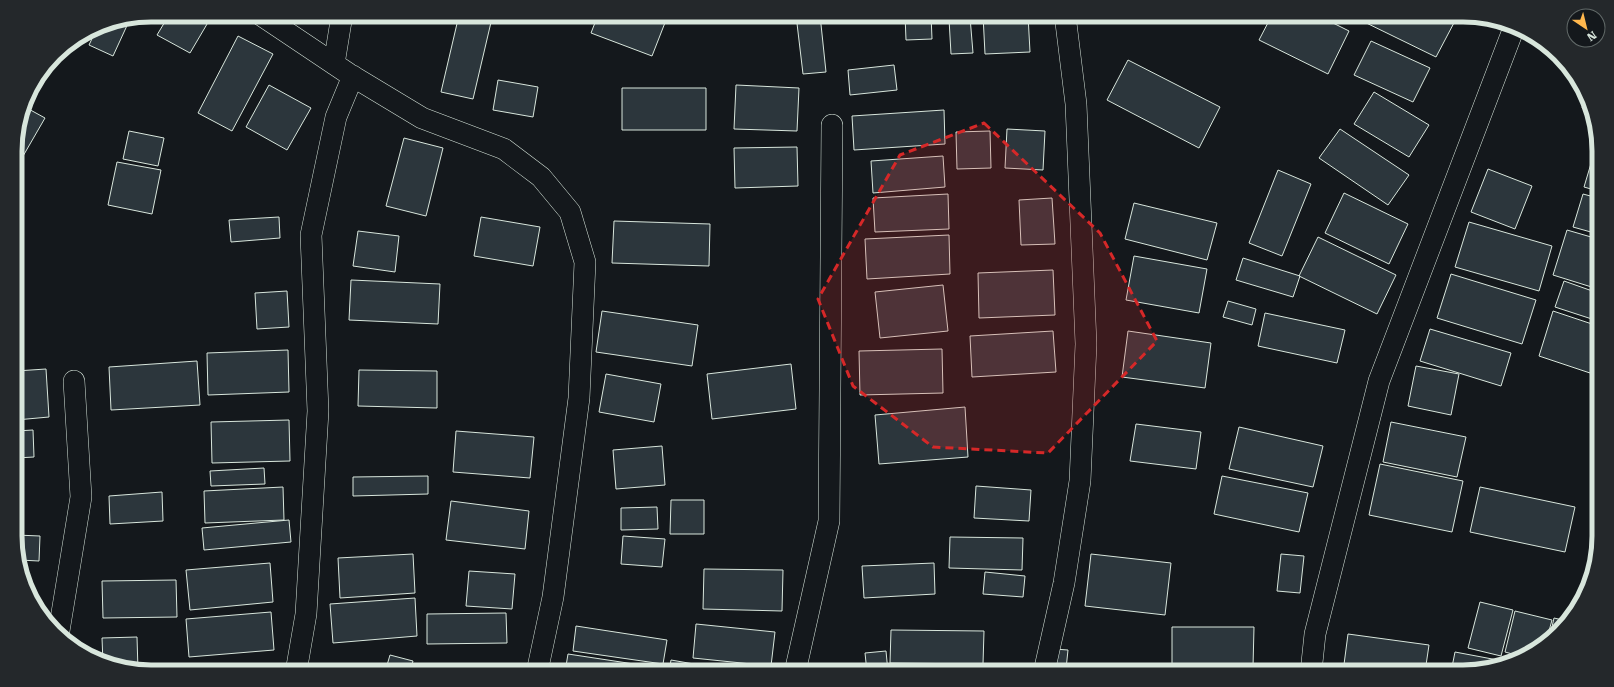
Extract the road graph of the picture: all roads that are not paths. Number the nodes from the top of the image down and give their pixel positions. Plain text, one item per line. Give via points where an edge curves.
1 (271, 22) edge
2 (341, 22) edge
3 (1066, 22) edge
4 (1512, 32) edge
5 (334, 64) junction
6 (353, 76) junction
7 (832, 125) dead end
8 (74, 381) dead end
9 (60, 627) edge
10 (297, 665) edge
11 (538, 665) edge
12 (797, 665) edge
13 (1046, 665) edge
14 (1312, 665) edge

1 - 5 street
2 - 5 street
3 - 13 street via 1076,104 1086,344 1080,481 1064,583
4 - 14 street via 1379,382 1315,634
5 - 6 street
6 - 10 street via 336,117 311,235 318,411 306,614
6 - 11 street via 422,118 504,149 541,177 570,212 584,262 578,398 553,597
7 - 12 street via 829,521
8 - 9 street via 81,497

